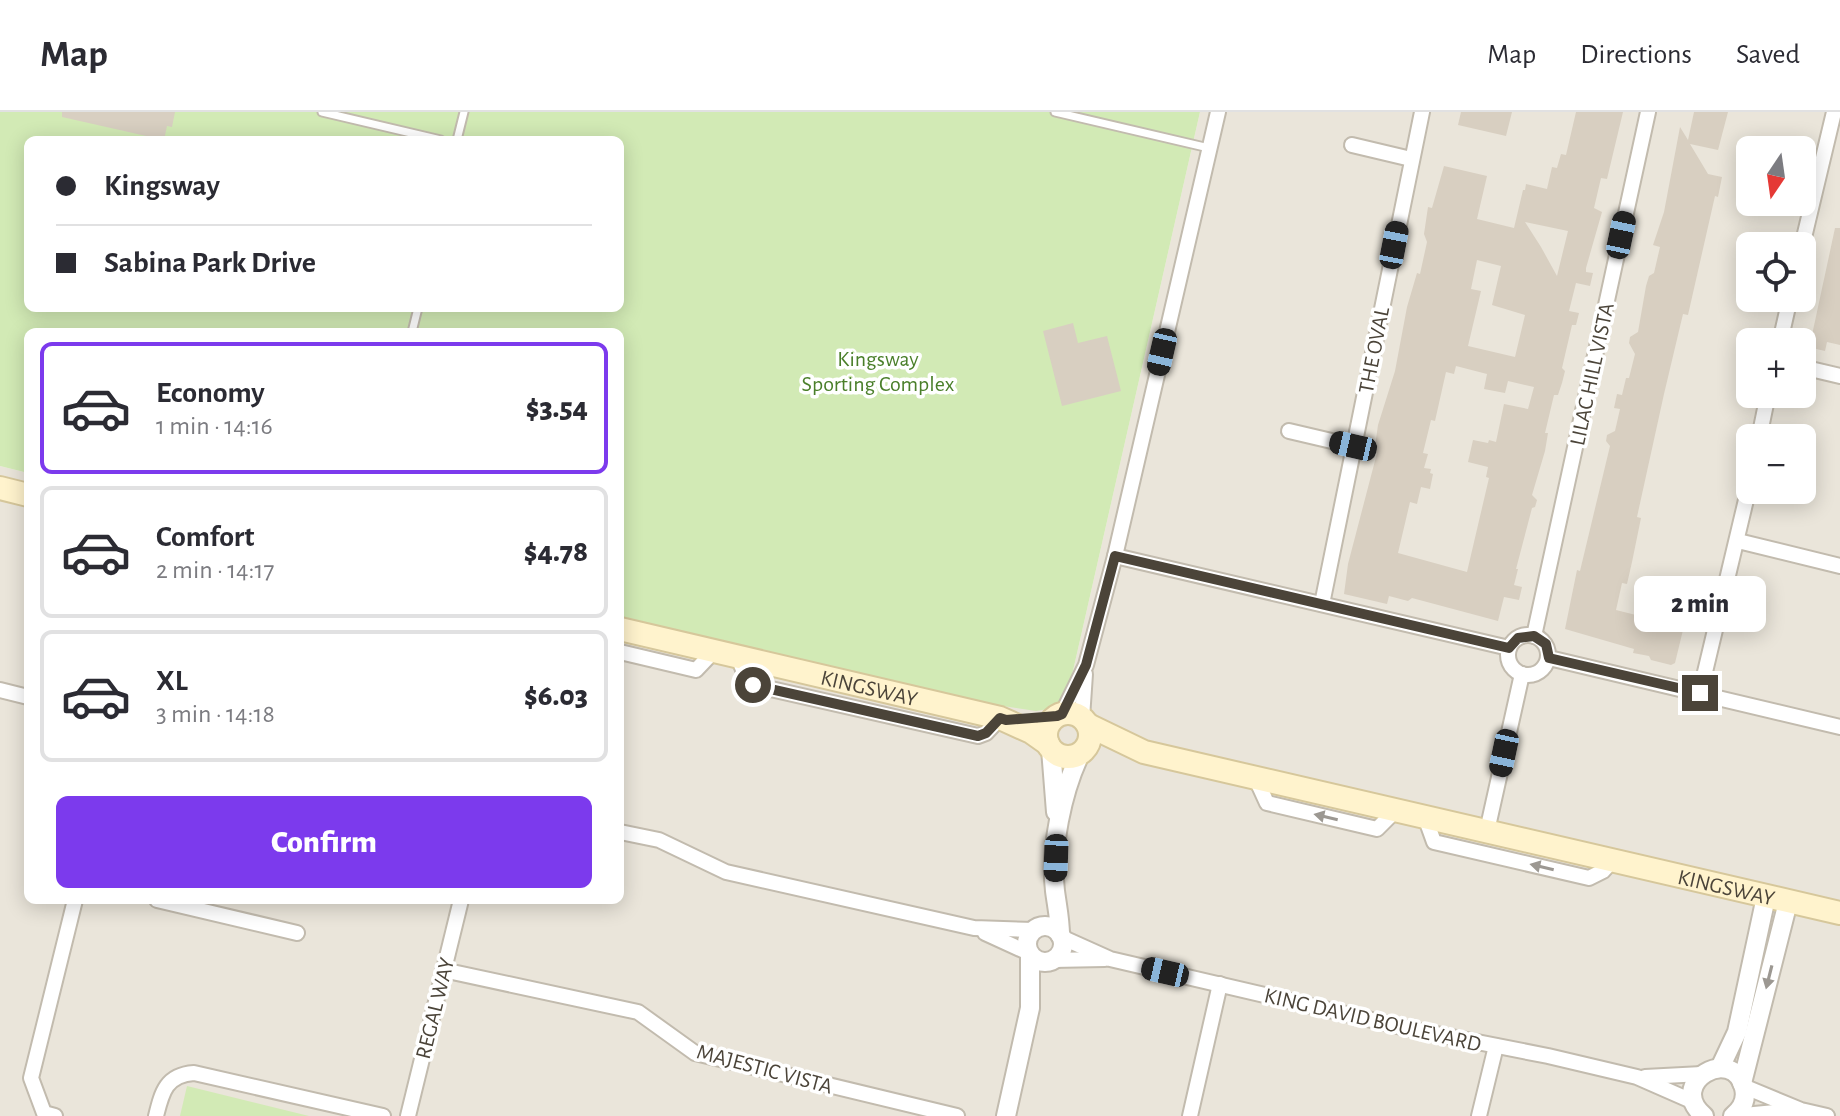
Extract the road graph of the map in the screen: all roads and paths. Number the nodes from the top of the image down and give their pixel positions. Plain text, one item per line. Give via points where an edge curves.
1 (322, 112) edge
2 (464, 112) edge
3 (1055, 112) edge
4 (1218, 112) edge
5 (1422, 112) edge
6 (1648, 112) edge
7 (1834, 112) edge
8 (424, 136) edge
9 (458, 136) edge
10 (1352, 145) dead end
11 (1209, 148) junction
12 (1411, 159) junction
13 (1805, 232) edge
14 (1816, 370) edge
15 (1840, 376) edge
16 (1289, 431) dead end
17 (1353, 446) junction
18 (0, 477) edge
19 (24, 483) edge
20 (0, 488) edge
21 (24, 494) edge
22 (1746, 504) edge
23 (1738, 541) junction
24 (1115, 556) junction
25 (1840, 566) edge
26 (1322, 604) junction
27 (624, 630) edge
28 (1534, 636) junction
29 (1509, 648) junction
30 (714, 651) junction
31 (624, 653) edge
32 (1549, 658) junction
33 (1522, 674) junction
34 (0, 690) edge
35 (1700, 693) junction
36 (24, 696) edge
37 (1072, 718) junction
38 (1003, 719) junction
39 (1840, 727) edge
40 (1050, 746) junction
41 (1082, 752) junction
42 (1144, 752) junction
43 (1425, 817) junction
44 (1058, 827) junction
45 (1487, 831) junction
46 (624, 833) edge
47 (1612, 861) junction
48 (1055, 889) junction
49 (1766, 897) junction
50 (1788, 902) junction
51 (74, 904) edge
52 (174, 904) edge
53 (460, 904) edge
54 (1840, 913) edge
55 (974, 928) junction
56 (1035, 930) junction
57 (297, 933) dead end
58 (1060, 936) junction
59 (1030, 954) junction
60 (1110, 959) junction
61 (1051, 961) junction
62 (443, 970) junction
63 (1220, 984) junction
64 (1030, 1008) junction
65 (1496, 1046) junction
66 (1711, 1071) junction
67 (1637, 1077) junction
68 (1743, 1085) junction
69 (1695, 1110) edge
70 (1801, 1110) junction
71 (55, 1116) edge
72 (156, 1116) edge
73 (383, 1116) edge
74 (408, 1116) edge
75 (957, 1116) edge
76 (1006, 1116) edge
77 (1190, 1116) edge
78 (1479, 1116) edge
79 (1733, 1116) edge
80 (1827, 1116) edge

1 - 8 lane
2 - 9 lane
3 - 11 lane
4 - 11 street
5 - 12 street, THE OVAL
6 - 28 street, LILAC HILL VISTA
7 - 13 street
10 - 12 street
11 - 24 street
12 - 17 street, THE OVAL
14 - 15 street
16 - 17 street
17 - 26 street, THE OVAL
18 - 19 main road
20 - 21 main road
22 - 23 street
23 - 25 street
23 - 35 street
24 - 26 street
24 - 37 street
26 - 29 street
27 - 30 main road, KINGSWAY
28 - 29 street via 1518,638
28 - 32 street via 1546,644
29 - 33 street via 1511,666
30 - 31 street via 696,670
30 - 38 main road, KINGSWAY
32 - 33 street via 1536,674
32 - 35 street
33 - 45 street
34 - 36 street
35 - 39 street
37 - 38 main road, KINGSWAY
37 - 40 main road via 1048,728
37 - 41 main road via 1089,741
37 - 42 main road, KINGSWAY
38 - 40 main road, KINGSWAY
40 - 41 main road, KINGSWAY via 1062,756
40 - 44 street
41 - 42 main road, KINGSWAY
41 - 44 street via 1069,777
42 - 43 main road, KINGSWAY
43 - 45 main road, KINGSWAY
47 -> 43 street via 1589,878 1574,875 1434,842
44 - 48 street
45 - 47 main road, KINGSWAY
46 - 55 street via 659,840 726,872
47 - 49 main road, KINGSWAY
48 - 56 street
48 - 58 street
49 - 50 main road, KINGSWAY
49 - 66 street via 1737,1032
50 - 54 main road, KINGSWAY
50 -> 68 street
51 - 71 street via 31,1078 44,1113
52 - 57 street
53 - 62 street, REGAL WAY
55 - 56 street
55 - 59 street
56 - 58 street via 1049,927
56 - 59 street via 1027,941
58 - 60 street, KING DAVID BOULEVARD
58 - 61 street via 1061,951
59 - 61 street via 1038,961
59 - 64 street
60 - 61 street, KING DAVID BOULEVARD
60 - 63 street, KING DAVID BOULEVARD
61 - 64 street
62 - 74 street, REGAL WAY
62 - 75 street, MAJESTIC VISTA via 638,1012 695,1053
63 - 65 street, KING DAVID BOULEVARD
63 - 77 street
64 - 76 street
65 - 67 street, KING DAVID BOULEVARD
65 - 78 street
66 - 67 street, KING DAVID BOULEVARD
66 - 68 street via 1733,1073
66 - 69 street via 1693,1089
67 - 69 street, KING DAVID BOULEVARD
68 - 70 street
68 - 79 street via 1744,1103
70 - 79 street
70 - 80 street
72 - 73 street via 167,1083 194,1073

